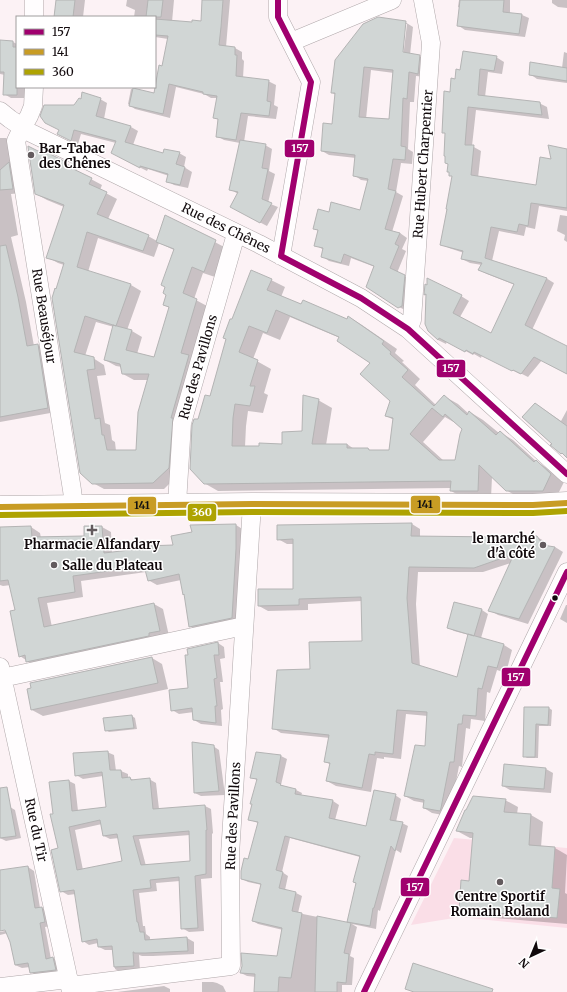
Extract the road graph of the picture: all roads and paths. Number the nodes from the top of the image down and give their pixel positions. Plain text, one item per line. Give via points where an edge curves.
1 (34, 0) edge
2 (278, 0) edge
3 (392, 0) edge
4 (423, 0) edge
5 (34, 16) edge
6 (291, 42) junction
7 (34, 88) edge
8 (0, 111) edge
9 (22, 128) junction
10 (236, 234) junction
11 (281, 256) junction
12 (408, 329) junction
13 (567, 474) edge
14 (567, 503) edge
15 (177, 504) junction
16 (252, 504) junction
17 (74, 506) junction
18 (0, 507) edge
19 (567, 572) edge
20 (244, 626) junction
21 (1, 673) edge
22 (70, 986) edge
23 (0, 987) edge
24 (364, 992) edge

1 - 5 street
2 - 6 street via 278,17
3 - 6 street
4 - 12 street, Rue Hubert Charpentier via 431,43 412,320
6 - 11 street via 311,82
7 - 9 street, Rue Beauséjour via 33,106
8 - 9 street, Rue des Chênes
9 - 10 street, Rue des Chênes
9 - 17 street, Rue Beauséjour via 16,141
10 - 11 street, Rue des Chênes
10 - 15 street, Rue des Pavillons via 182,423
11 - 12 street, Rue des Chênes via 361,298
12 - 13 street, Rue des Chênes
14 - 16 main road
15 - 16 main road
15 - 17 main road
16 - 20 street, Rue des Pavillons
17 - 18 main road
19 - 24 street
20 - 21 street
20 - 22 street, Rue des Pavillons via 230,855 231,966
21 - 22 street, Rue du Tir
22 - 23 street

